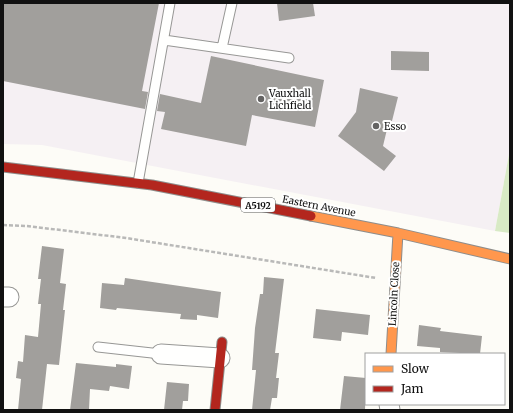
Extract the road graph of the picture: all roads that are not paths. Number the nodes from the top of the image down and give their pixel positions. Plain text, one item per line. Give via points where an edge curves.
1 (170, 3) edge
2 (232, 3) edge
3 (164, 40) junction
4 (222, 48) junction
5 (289, 58) dead end
6 (3, 167) edge
7 (138, 183) junction
8 (398, 233) junction
9 (510, 259) edge
10 (98, 347) dead end
11 (221, 350) joint
12 (391, 353) edge
13 (161, 354) joint
14 (215, 410) edge

1 - 3 lane
2 - 4 lane
3 - 4 lane
3 - 7 lane
4 - 5 lane
6 - 7 main road, Eastern Avenue / A5192
7 - 8 main road, Eastern Avenue / A5192
8 - 9 main road, Eastern Avenue / A5192
8 - 12 main road, Lincoln Close
10 - 13 lane
11 - 13 street
11 - 14 main road

